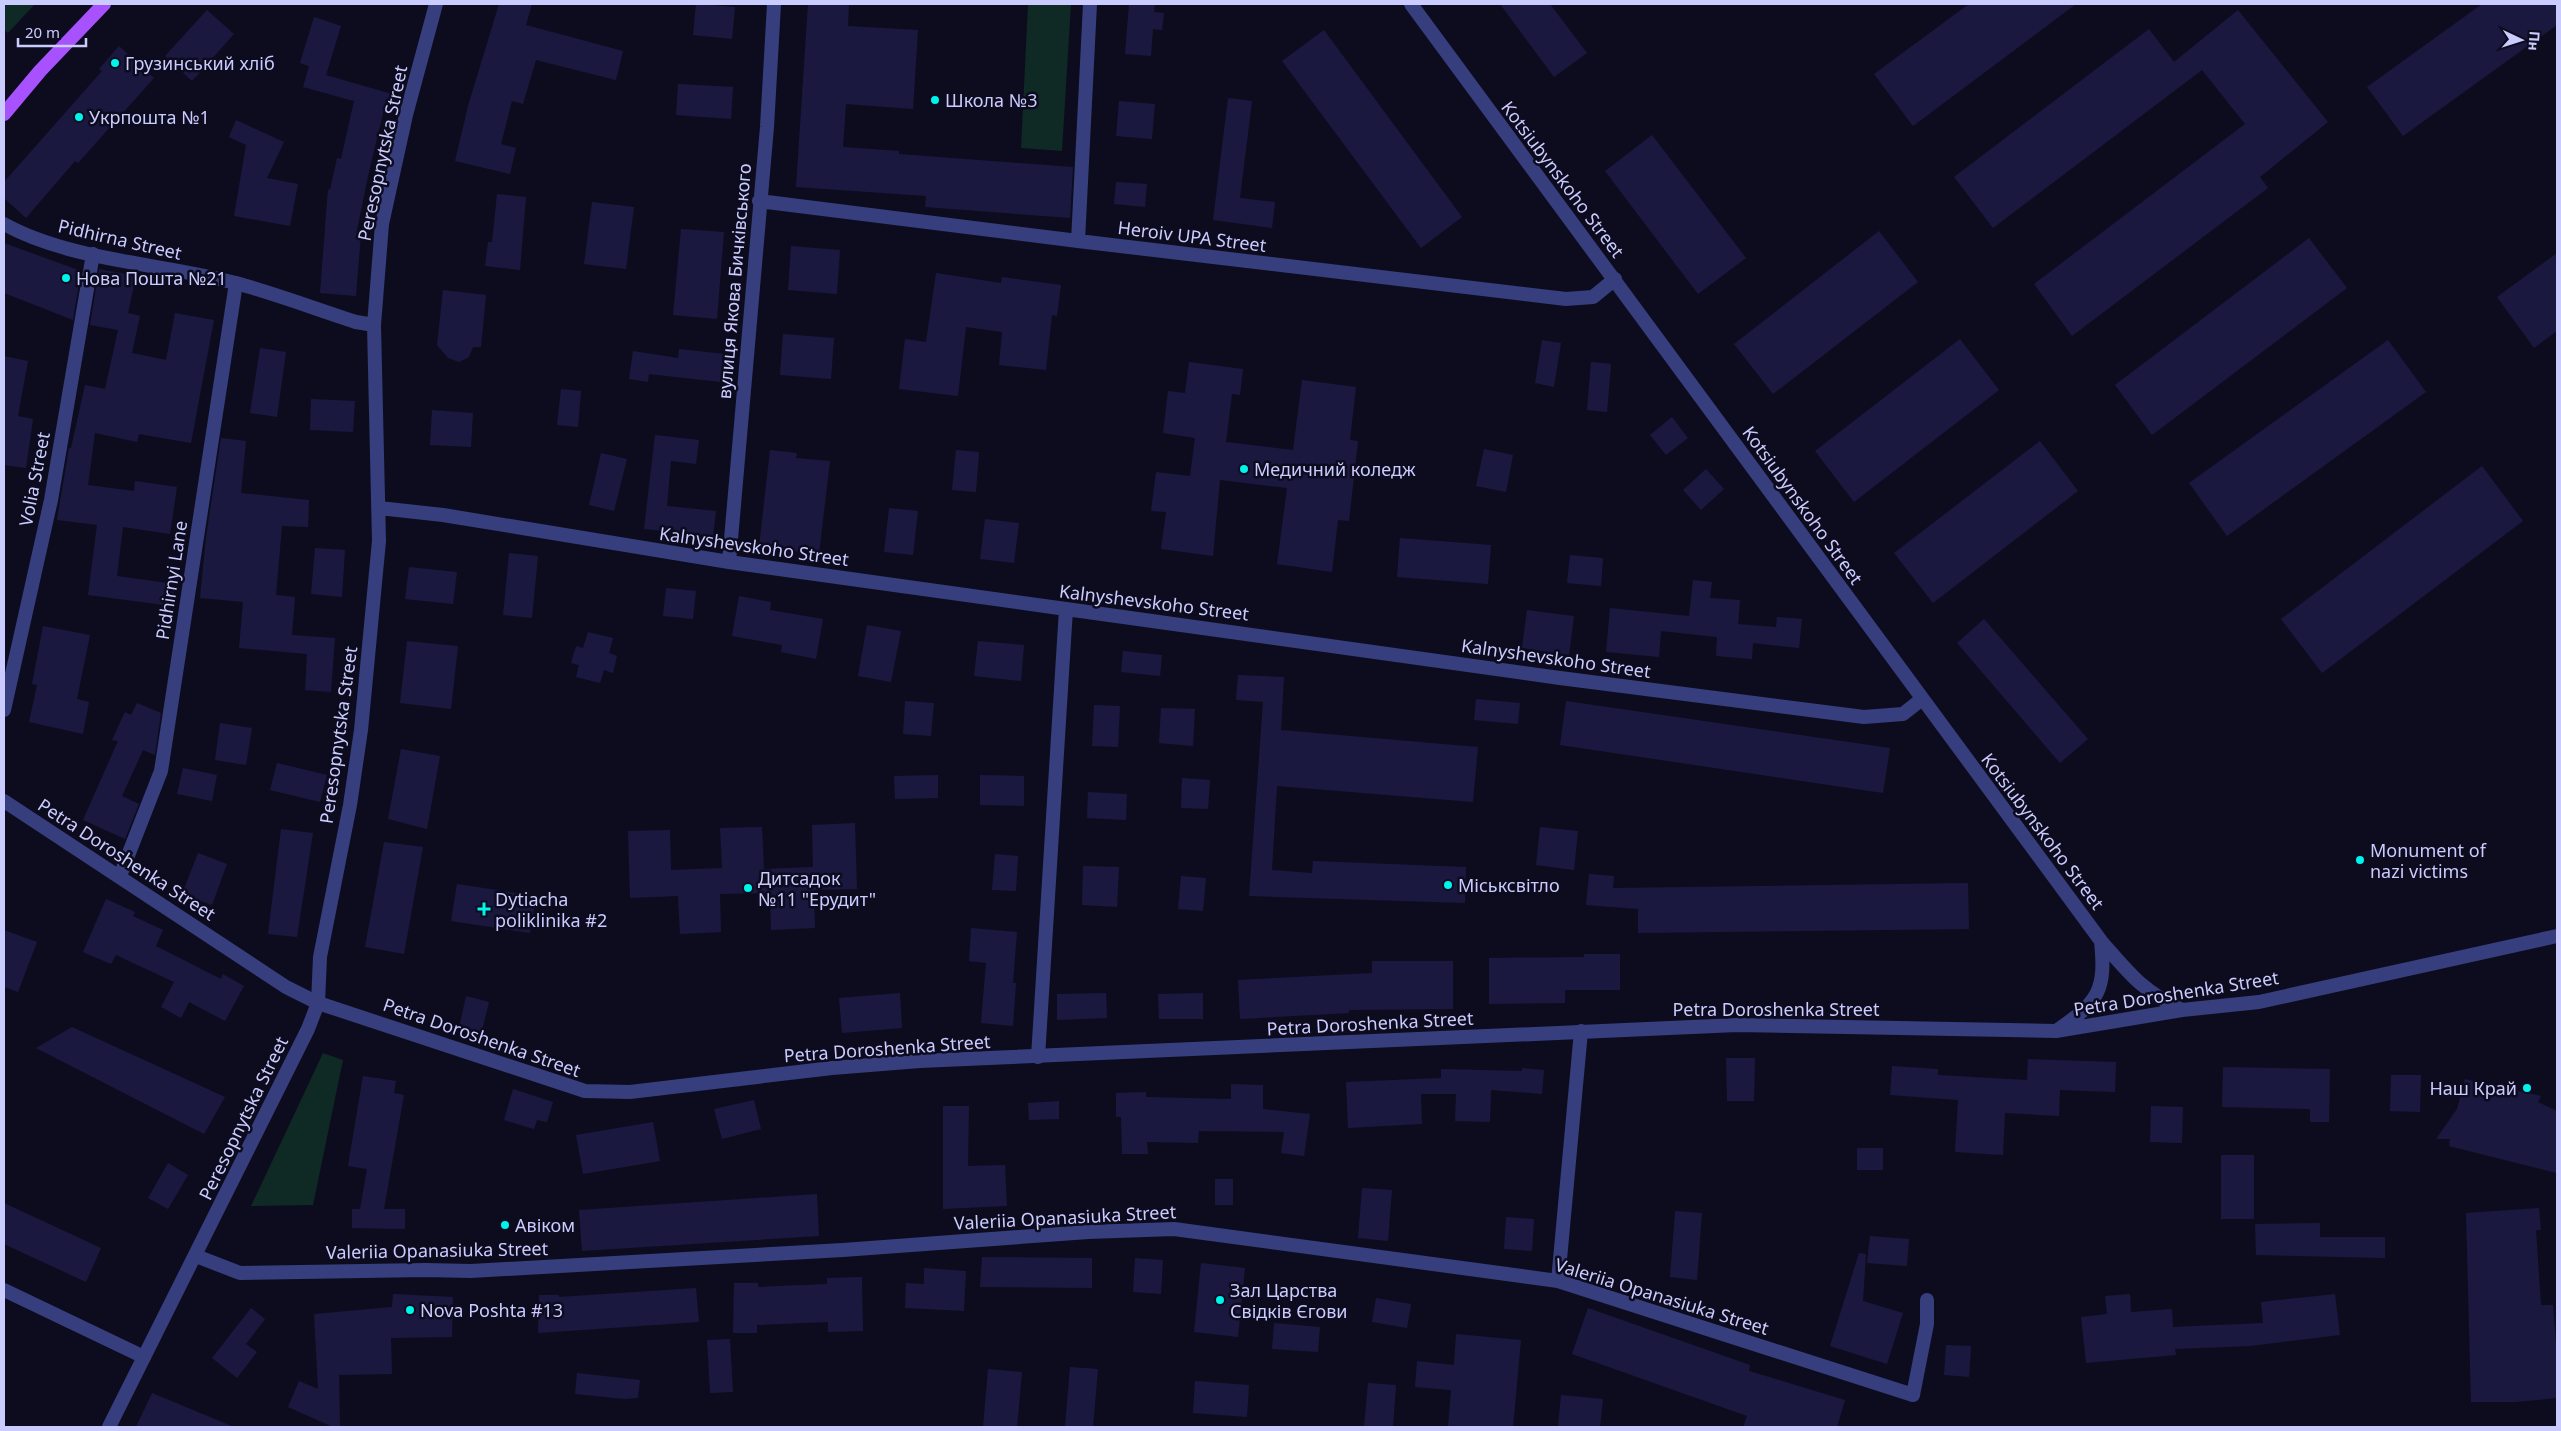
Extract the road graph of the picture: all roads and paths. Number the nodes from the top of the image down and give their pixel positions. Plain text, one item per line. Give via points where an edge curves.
1 (104, 4) edge
2 (436, 4) edge
3 (774, 4) edge
4 (1090, 4) edge
5 (1411, 4) edge
6 (4, 114) edge
7 (759, 201) junction
8 (4, 224) edge
9 (1078, 242) junction
10 (93, 254) junction
11 (1614, 279) junction
12 (236, 283) junction
13 (374, 325) junction
14 (379, 508) junction
15 (729, 562) junction
16 (1066, 610) junction
17 (1922, 699) junction
18 (4, 710) edge
19 (4, 801) edge
20 (120, 876) junction
21 (2557, 936) edge
22 (2101, 941) junction
23 (318, 1003) junction
24 (2182, 1010) junction
25 (1581, 1031) junction
26 (2056, 1031) junction
27 (1038, 1058) junction
28 (196, 1256) junction
29 (1558, 1281) junction
30 (4, 1290) edge
31 (1927, 1300) dead end
32 (144, 1358) junction
33 (109, 1427) edge

1 - 6 main road
2 - 13 street, Peresopnytska Street via 406,115 382,224
3 - 7 street, вулиця Якова Бичківського
4 - 9 street
5 - 11 street, Kotsiubynskoho Street
7 - 9 street, Heroiv UPA Street
7 - 15 street, вулиця Якова Бичківського
8 - 10 street, Pidhirna Street via 23,234
9 - 11 street, Heroiv UPA Street via 1566,299 1593,296
10 - 12 street, Pidhirna Street
10 - 18 street, Volia Street via 51,500
11 - 17 street, Kotsiubynskoho Street
12 - 13 street, Pidhirna Street
12 - 20 street, Pidhirnyi Lane via 161,770
13 - 14 street, Peresopnytska Street
14 - 15 street, Kalnyshevskoho Street via 444,515
14 - 23 street, Peresopnytska Street via 380,542 361,730 350,805 320,957
15 - 16 street, Kalnyshevskoho Street
16 - 17 street, Kalnyshevskoho Street via 1864,717 1903,714
16 - 27 street
17 - 22 street, Kotsiubynskoho Street
19 - 20 street, Petra Doroshenka Street
20 - 23 street, Petra Doroshenka Street via 286,987
21 - 24 street, Petra Doroshenka Street via 2259,1002
22 - 24 street, Kotsiubynskoho Street via 2136,982 2157,998
22 - 26 street via 2104,971 2096,997 2081,1014
23 - 27 street, Petra Doroshenka Street via 585,1091 630,1092 920,1061
23 - 28 street, Peresopnytska Street
24 - 26 street, Petra Doroshenka Street
25 - 26 street, Petra Doroshenka Street via 1737,1025
25 - 27 street, Petra Doroshenka Street
25 - 29 street
28 - 29 street, Valeriia Opanasiuka Street via 240,1273 471,1271 1174,1229
28 - 32 street, Peresopnytska Street
29 - 31 street, Valeriia Opanasiuka Street via 1912,1395 1927,1324
30 - 32 street
32 - 33 street, Peresopnytska Street

